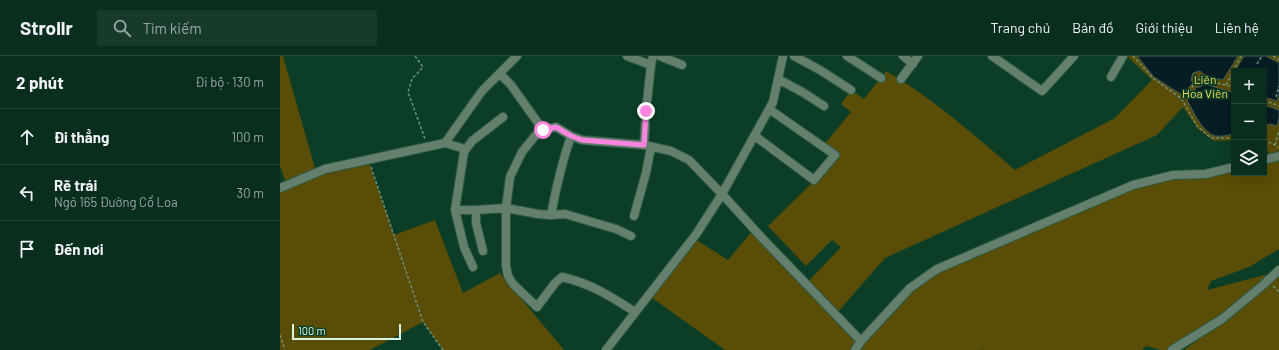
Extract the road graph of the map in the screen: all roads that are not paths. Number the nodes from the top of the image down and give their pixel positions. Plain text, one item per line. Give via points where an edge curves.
1 (517, 56) edge
2 (626, 56) edge
3 (654, 56) edge
4 (660, 56) edge
5 (782, 56) edge
6 (794, 56) edge
7 (847, 56) edge
8 (903, 56) edge
9 (918, 56) edge
10 (992, 56) edge
11 (1074, 56) edge
12 (1123, 56) edge
13 (913, 64) junction
14 (651, 65) junction
15 (682, 65) dead end
16 (500, 74) junction
17 (1111, 77) dead end
18 (881, 78) dead end
19 (778, 79) junction
20 (901, 79) dead end
21 (851, 90) dead end
22 (824, 106) dead end
23 (769, 109) junction
24 (503, 117) dead end
25 (543, 130) junction
26 (571, 136) junction
27 (755, 136) junction
28 (445, 143) junction
29 (648, 146) junction
30 (466, 149) junction
31 (1279, 156) edge
32 (1267, 159) edge
33 (1231, 168) edge
34 (280, 188) edge
35 (722, 194) junction
36 (506, 208) junction
37 (455, 210) junction
38 (476, 210) junction
39 (552, 216) junction
40 (634, 216) dead end
41 (631, 236) dead end
42 (483, 251) dead end
43 (473, 267) dead end
44 (1279, 270) edge
45 (635, 312) junction
46 (861, 340) junction
47 (606, 350) edge
48 (854, 350) edge
49 (1172, 350) edge

1 - 16 street
2 - 14 street
3 - 14 street
4 - 15 street
5 - 19 street
6 - 21 street
7 - 18 street
8 - 13 street
9 - 13 street
10 - 11 street via 1042,91
12 - 17 street
13 - 20 street
14 - 29 street via 646,111
16 - 25 street via 511,85
16 - 28 street via 482,91
19 - 22 street
19 - 23 street
23 - 27 street
23 - 27 street via 835,154 814,180
24 - 30 street via 472,141
25 - 26 street via 556,127
25 - 36 street via 522,152 510,176
26 - 29 street via 582,140
26 - 39 street via 557,184
27 - 35 street
28 - 30 street
28 - 34 street via 324,169
29 - 35 street via 671,151 689,160
29 - 40 street via 646,173
30 - 37 street
31 - 32 street
33 - 46 street via 1205,174 1173,175 1133,185 937,269 910,288
35 - 45 street via 697,233
35 - 46 street
36 - 38 street
36 - 39 street
36 - 45 street via 508,276 537,307 562,277 603,292
37 - 38 street
37 - 43 street via 464,247
38 - 42 street via 476,223
39 - 41 street via 565,214
44 - 49 street via 1222,319
45 - 47 street
46 - 48 street

